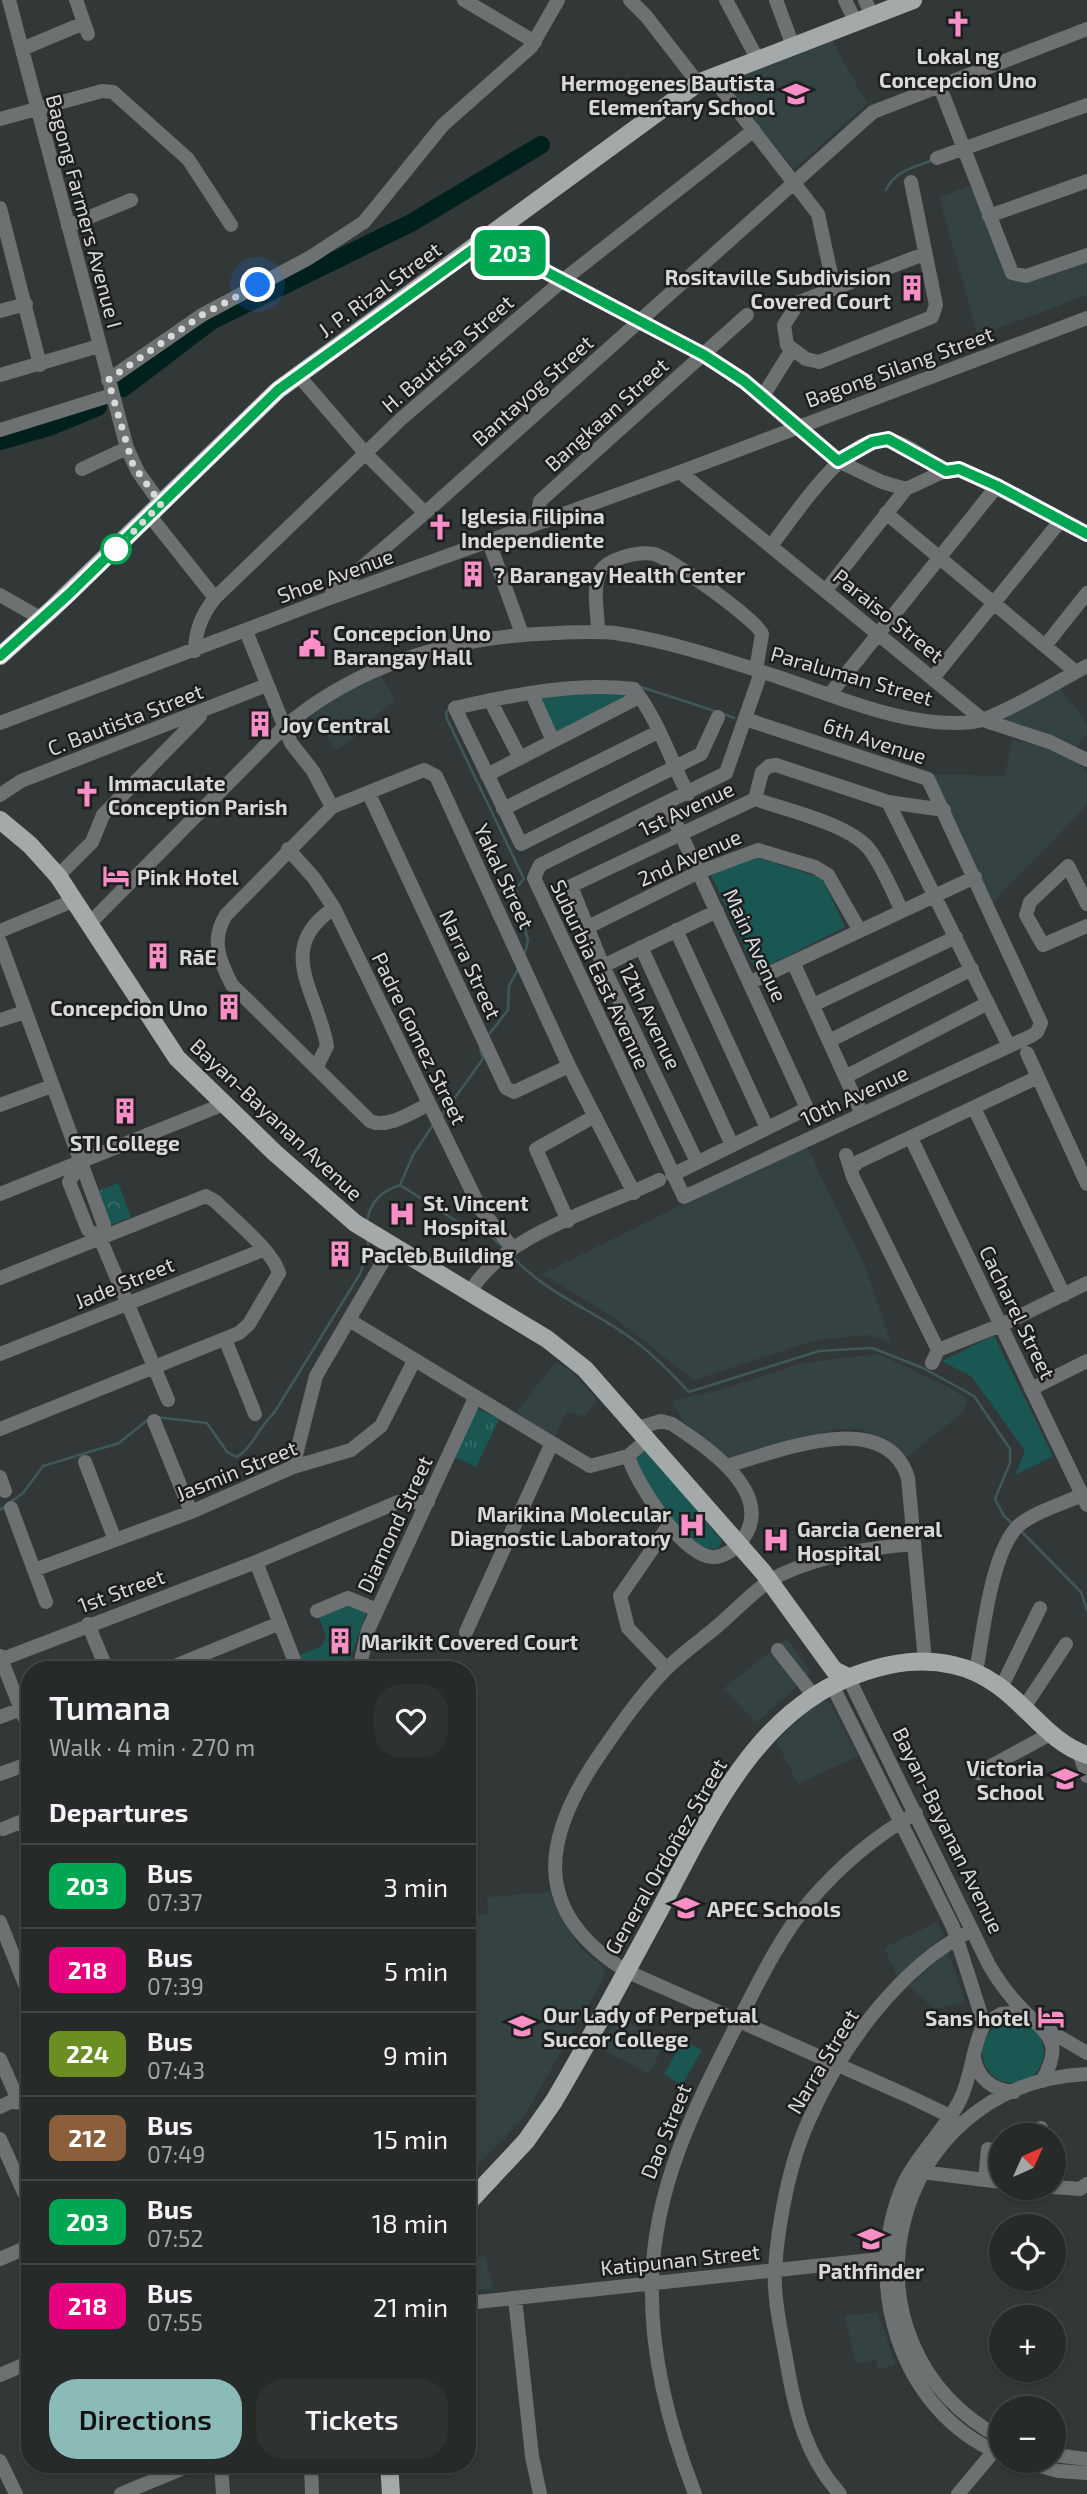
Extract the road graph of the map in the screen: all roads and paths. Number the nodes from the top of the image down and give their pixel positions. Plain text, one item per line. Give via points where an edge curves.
1 (9, 0) edge
2 (76, 0) edge
3 (464, 0) edge
4 (558, 0) edge
5 (630, 0) edge
6 (726, 0) edge
7 (776, 0) edge
8 (845, 0) edge
9 (913, 0) edge
10 (864, 12) edge
11 (1087, 29) edge
12 (535, 42) junction
13 (793, 46) junction
14 (22, 48) junction
15 (758, 60) junction
16 (705, 80) junction
17 (940, 87) junction
18 (1087, 104) edge
19 (37, 107) junction
20 (0, 119) edge
21 (754, 130) junction
22 (964, 149) junction
23 (937, 158) dead end
24 (1087, 181) edge
25 (794, 182) junction
26 (911, 182) dead end
27 (131, 200) dead end
28 (0, 208) edge
29 (989, 216) junction
30 (231, 225) dead end
31 (68, 226) junction
32 (486, 240) junction
33 (4, 243) edge
34 (924, 254) junction
35 (1087, 255) edge
36 (562, 281) junction
37 (834, 288) junction
38 (26, 304) junction
39 (0, 310) edge
40 (747, 315) dead end
41 (1087, 318) edge
42 (640, 322) junction
43 (99, 346) junction
44 (791, 351) junction
45 (704, 355) junction
46 (40, 365) junction
47 (0, 375) edge
48 (298, 375) junction
49 (108, 380) junction
50 (112, 395) junction
51 (763, 396) junction
52 (797, 426) junction
53 (0, 430) edge
54 (127, 448) junction
55 (366, 454) junction
56 (838, 461) junction
57 (82, 469) dead end
58 (946, 471) junction
59 (681, 472) junction
60 (997, 486) junction
61 (906, 489) junction
62 (156, 510) junction
63 (425, 513) junction
64 (886, 513) junction
65 (1061, 520) junction
66 (546, 521) junction
67 (1087, 534) edge
68 (489, 542) junction
69 (771, 546) junction
70 (939, 558) junction
71 (826, 590) junction
72 (1087, 593) edge
73 (0, 595) edge
74 (215, 598) junction
75 (319, 602) junction
76 (993, 603) junction
77 (42, 619) junction
78 (246, 631) junction
79 (598, 631) junction
80 (522, 634) junction
81 (880, 635) junction
82 (1045, 646) junction
83 (195, 651) junction
84 (0, 656) edge
85 (1082, 669) edge
86 (758, 670) junction
87 (933, 678) junction
88 (267, 685) junction
89 (533, 694) junction
90 (830, 694) junction
91 (639, 697) junction
92 (490, 700) junction
93 (205, 711) junction
94 (719, 717) dead end
95 (746, 719) junction
96 (983, 720) junction
97 (0, 723) edge
98 (283, 728) junction
99 (658, 732) junction
100 (554, 741) junction
101 (520, 758) junction
102 (1087, 760) edge
103 (676, 769) junction
104 (487, 775) junction
105 (369, 794) junction
106 (688, 794) junction
107 (0, 795) edge
108 (755, 799) junction
109 (888, 802) junction
110 (667, 804) junction
111 (332, 807) junction
112 (503, 809) junction
113 (944, 810) junction
114 (0, 820) edge
115 (681, 834) junction
116 (288, 849) junction
117 (699, 872) junction
118 (58, 876) junction
119 (975, 877) junction
120 (571, 886) joint
121 (936, 895) junction
122 (75, 901) junction
123 (1087, 904) edge
124 (334, 908) junction
125 (717, 911) junction
126 (902, 911) junction
127 (90, 923) junction
128 (1087, 926) edge
129 (586, 928) junction
130 (676, 930) junction
131 (0, 931) edge
132 (860, 931) junction
133 (956, 937) junction
134 (0, 942) edge
135 (641, 947) junction
136 (793, 962) junction
137 (603, 966) junction
138 (972, 969) junction
139 (751, 982) junction
140 (988, 1003) junction
141 (813, 1005) junction
142 (25, 1012) junction
143 (0, 1020) edge
144 (1041, 1028) joint
145 (829, 1041) junction
146 (1009, 1046) junction
147 (1027, 1054) dead end
148 (569, 1066) junction
149 (316, 1068) junction
150 (845, 1077) junction
151 (1038, 1077) junction
152 (52, 1086) junction
153 (224, 1104) junction
154 (429, 1104) junction
155 (0, 1105) edge
156 (974, 1108) junction
157 (862, 1114) junction
158 (595, 1116) junction
159 (767, 1128) junction
160 (911, 1138) junction
161 (732, 1145) junction
162 (697, 1162) junction
163 (80, 1164) junction
164 (666, 1177) junction
165 (1087, 1184) edge
166 (634, 1193) junction
167 (0, 1194) edge
168 (684, 1197) joint
169 (568, 1221) junction
170 (100, 1238) junction
171 (392, 1246) junction
172 (263, 1250) junction
173 (508, 1250) junction
174 (0, 1278) edge
175 (1087, 1283) edge
176 (470, 1292) junction
177 (1064, 1295) junction
178 (129, 1303) junction
179 (349, 1320) junction
180 (1001, 1325) junction
181 (225, 1339) junction
182 (0, 1354) edge
183 (414, 1361) junction
184 (1087, 1361) edge
185 (154, 1367) junction
186 (1031, 1389) junction
187 (475, 1398) junction
188 (168, 1400) dead end
189 (255, 1414) dead end
190 (154, 1421) dead end
191 (0, 1429) edge
192 (643, 1434) junction
193 (551, 1444) junction
194 (628, 1457) junction
195 (85, 1462) dead end
196 (727, 1466) junction
197 (293, 1467) junction
198 (1084, 1500) edge
199 (428, 1502) junction
200 (10, 1508) dead end
201 (191, 1512) junction
202 (669, 1525) junction
203 (116, 1540) junction
204 (739, 1544) junction
205 (914, 1544) junction
206 (256, 1562) junction
207 (34, 1570) junction
208 (770, 1581) junction
209 (46, 1602) dead end
210 (1040, 1608) dead end
211 (377, 1610) junction
212 (317, 1611) dead end
213 (280, 1623) junction
214 (88, 1624) junction
215 (466, 1632) dead end
216 (1066, 1644) dead end
217 (778, 1650) dead end
218 (0, 1659) edge
219 (103, 1661) edge
220 (187, 1661) edge
221 (295, 1661) edge
222 (361, 1661) edge
223 (925, 1661) junction
224 (666, 1668) junction
225 (976, 1672) junction
226 (838, 1677) junction
227 (1001, 1688) junction
228 (813, 1695) junction
229 (1025, 1706) junction
230 (21, 1709) joint
231 (0, 1717) edge
232 (1052, 1733) junction
233 (1083, 1754) edge
234 (21, 1766) edge
235 (978, 1773) dead end
236 (0, 1774) edge
237 (1087, 1776) edge
238 (916, 1813) junction
239 (21, 1821) edge
240 (901, 1821) junction
241 (3, 1829) dead end
242 (0, 1922) edge
243 (972, 1930) junction
244 (958, 1937) junction
245 (625, 1971) junction
246 (21, 1974) edge
247 (1025, 2012) junction
248 (740, 2019) junction
249 (984, 2024) junction
250 (1044, 2028) junction
251 (1087, 2053) edge
252 (974, 2058) junction
253 (0, 2059) edge
254 (839, 2065) junction
255 (1087, 2074) edge
256 (1042, 2081) junction
257 (1014, 2092) junction
258 (21, 2097) edge
259 (21, 2103) edge
260 (0, 2107) edge
261 (955, 2121) junction
262 (0, 2139) edge
263 (988, 2149) dead end
264 (922, 2172) junction
265 (985, 2180) junction
266 (989, 2180) edge
267 (1087, 2184) edge
268 (21, 2186) edge
269 (1066, 2188) edge
270 (476, 2194) edge
271 (21, 2250) edge
272 (890, 2258) junction
273 (0, 2259) edge
274 (775, 2271) junction
275 (652, 2283) junction
276 (515, 2298) junction
277 (476, 2302) edge
278 (21, 2366) edge
279 (0, 2375) edge
280 (989, 2440) edge
281 (1066, 2456) edge
282 (989, 2458) edge
283 (1087, 2459) edge
284 (0, 2461) edge
285 (1066, 2472) edge
286 (171, 2473) edge
287 (222, 2473) edge
288 (311, 2473) edge
289 (390, 2473) edge
290 (1087, 2473) edge
291 (16, 2494) edge
292 (121, 2494) edge
293 (223, 2494) edge
294 (312, 2494) edge
295 (391, 2494) edge
296 (540, 2494) edge
297 (695, 2494) edge
298 (840, 2494) edge
299 (958, 2494) edge

1 - 14 street, Bagong Farmers Avenue I
2 - 14 street via 86,28
3 - 12 street
4 - 12 street
5 - 16 street
6 - 15 street
7 - 13 street
8 - 10 street
9 - 10 main road, J. P. Rizal Street
10 - 13 main road, J. P. Rizal Street
11 - 17 street, Bantayog Street
12 - 49 street via 443,125 364,222 309,258 202,315
13 - 15 main road, J. P. Rizal Street
14 - 19 street, Bagong Farmers Avenue I
15 - 16 main road, J. P. Rizal Street
16 - 21 street
16 - 32 main road, J. P. Rizal Street
17 - 22 street
17 - 25 street, Bantayog Street via 873,111
18 - 22 street
19 - 20 street
19 - 30 street via 113,92 188,159
19 - 31 street, Bagong Farmers Avenue I
21 - 25 street
21 - 36 street, H. Bautista Street
22 - 23 street
22 - 29 street
24 - 29 street
25 - 37 street via 821,219
25 - 42 street, Bantayog Street
26 - 34 street
27 - 31 street
28 - 33 street
29 - 35 street via 1017,276
31 - 43 street, Bagong Farmers Avenue I
32 - 36 street
32 - 48 main road, J. P. Rizal Street
33 - 38 street
34 - 37 street
34 - 44 street via 936,309 927,320 819,362
36 - 42 street
36 - 55 street, H. Bautista Street
37 - 44 street via 793,306 783,331
38 - 39 street
38 - 46 street
40 - 45 street, Bangkaan Street
41 - 52 street, Bagong Silang Street
42 - 45 street
42 - 63 street, Bantayog Street
43 - 46 street
43 - 49 street, Bagong Farmers Avenue I
44 - 51 street
45 - 51 street
45 - 66 street, Bangkaan Street via 540,501
46 - 47 street
48 - 55 street
48 - 62 main road, J. P. Rizal Street via 260,405
49 - 50 street, Bagong Farmers Avenue I
50 - 53 street
50 - 54 street, Bagong Farmers Avenue I
51 - 52 street
52 - 56 street
52 - 59 street, Bagong Silang Street
54 - 57 street
54 - 62 street, Bagong Farmers Avenue I
55 - 63 street
55 - 74 street, H. Bautista Street
56 - 58 street via 872,442 888,439
56 - 61 street
56 - 69 street
58 - 60 street via 959,469
58 - 61 street
59 - 66 street, Bagong Silang Street
59 - 69 street, Paraiso Street
60 - 65 street
60 - 70 street
61 - 64 street
62 - 74 street
62 - 77 main road, J. P. Rizal Street
63 - 75 street, Bantayog Street
64 - 70 street
64 - 71 street
65 - 67 street
65 - 76 street
66 - 68 street, Bagong Silang Street
68 - 75 street, Shoe Avenue
68 - 80 street
69 - 71 street, Paraiso Street
70 - 76 street
70 - 81 street
71 - 81 street, Paraiso Street
72 - 82 street
73 - 77 street
74 - 83 street, H. Bautista Street via 202,616
75 - 78 street, Shoe Avenue
76 - 82 street
76 - 87 street
77 - 84 main road, J. P. Rizal Street
78 - 83 street, Shoe Avenue
78 - 88 street
79 - 80 street, Paraluman Street
79 - 86 street, Paraluman Street via 647,639
79 - 86 street, Suburbia East Avenue via 601,570 610,562 653,554 755,622 762,634
80 - 98 street, Paraluman Street via 424,652 383,666 334,690
81 - 87 street, Paraiso Street
81 - 90 street
82 - 85 street
83 - 97 street, Shoe Avenue
85 - 96 street, Paraluman Street
86 - 90 street, Paraluman Street
86 - 95 street, Suburbia East Avenue
87 - 96 street, Paraiso Street
88 - 93 street, C. Bautista Street
88 - 98 street
89 - 91 street via 619,687 635,690
89 - 92 street
89 - 100 street
90 - 96 street, Paraluman Street via 909,716 949,722
91 - 99 street
91 - 100 street
92 - 101 street
92 - 104 street via 455,708
93 - 107 street, C. Bautista Street via 21,781
93 - 118 street via 103,815 92,842
94 - 103 street via 706,749
95 - 106 street, Suburbia East Avenue via 726,773
95 - 113 street, 6th Avenue via 920,774 928,779
96 - 102 street, Paraiso Street via 1050,742
98 - 111 street
98 - 127 street, Paraluman Street
99 - 103 street
99 - 112 street
100 - 101 street
101 - 104 street
103 - 106 street
103 - 112 street via 525,844 518,841
104 - 112 street
105 - 111 street, Yakal Street
105 - 148 street, Yakal Street via 424,770 436,776
105 - 148 street, Narra Street via 506,1088 514,1092
106 - 110 street, Suburbia East Avenue
108 - 109 street via 762,772 776,765
108 - 115 street, 1st Avenue
108 - 126 street, 1st Avenue via 862,841
109 - 113 street
109 - 121 street
110 - 115 street, Main Avenue
110 - 164 street, Suburbia East Avenue via 540,865 534,878
111 - 116 street
113 - 119 street, 6th Avenue
114 - 118 main road, Bayan-Bayanan Avenue
115 - 117 street, Main Avenue
115 - 120 street, 1st Avenue
116 - 124 street, Padre Gomez Street
116 - 149 street via 226,915 217,943 232,985
117 - 125 street, Main Avenue
117 - 129 street, 2nd Avenue
117 - 132 street, 2nd Avenue via 758,850 816,867 832,880
118 - 122 main road, Bayan-Bayanan Avenue
119 - 121 street
119 - 144 street, 6th Avenue
120 - 129 street, 12th Avenue
121 - 126 street
121 - 133 street
122 - 127 main road, Bayan-Bayanan Avenue
122 - 131 street
123 - 128 street via 1068,866 1030,902 1026,915 1043,945
124 - 149 street via 314,923 301,953 327,1046
124 - 154 street, Padre Gomez Street
125 - 130 street
125 - 139 street, Main Avenue
126 - 132 street
127 - 153 main road, Bayan-Bayanan Avenue via 166,1043
129 - 137 street, 12th Avenue
130 - 135 street
130 - 159 street
132 - 136 street
133 - 138 street
133 - 141 street
134 - 142 street
135 - 137 street
135 - 161 street
136 - 139 street
136 - 141 street
137 - 162 street, 12th Avenue
138 - 140 street
138 - 145 street
139 - 159 street, Main Avenue via 806,1106
140 - 146 street
140 - 150 street
141 - 145 street
142 - 143 street
142 - 152 street
144 - 146 street, 10th Avenue
145 - 150 street
146 - 157 street, 10th Avenue
147 - 151 street
148 - 158 street, Yakal Street
149 - 154 street via 378,1125
150 - 157 street
151 - 156 street
151 - 165 street
152 - 155 street
152 - 163 street
153 - 163 street
153 - 171 main road, Bayan-Bayanan Avenue via 355,1223
154 - 173 street, Padre Gomez Street via 481,1210
156 - 160 street
156 - 177 street
157 - 168 street, 10th Avenue
158 - 166 street, Yakal Street
158 - 169 street via 537,1147
159 - 161 street
160 - 180 street, Cacharel Street
160 - 180 street via 849,1162 935,1357
161 - 162 street
162 - 164 street
163 - 167 street
163 - 170 street via 69,1182 88,1230
164 - 166 street
164 - 168 street, Suburbia East Avenue
166 - 169 street
169 - 173 street
170 - 172 street via 206,1196
170 - 174 street
170 - 178 street
171 - 176 main road, Bayan-Bayanan Avenue
171 - 179 street
172 - 178 street, Jade Street
172 - 181 street via 277,1264 277,1280 249,1324
173 - 176 street
175 - 177 street
176 - 192 main road, Bayan-Bayanan Avenue via 573,1359
177 - 180 street
178 - 182 street, Jade Street
178 - 185 street
179 - 183 street
179 - 197 street via 316,1376
180 - 186 street, Cacharel Street
181 - 185 street
181 - 189 street
183 - 187 street
183 - 197 street, Jasmin Street via 381,1426 369,1438 351,1450
184 - 186 street
185 - 188 street
185 - 191 street
186 - 198 street, Cacharel Street
187 - 193 street
187 - 199 street, Diamond Street
190 - 201 street
192 - 194 street
192 - 196 street via 661,1421 672,1424
192 - 204 main road, Bayan-Bayanan Avenue
193 - 194 street via 590,1466
193 - 215 street
194 - 202 street
195 - 203 street
196 - 204 street via 750,1497 748,1532
196 - 205 street via 834,1439 873,1442 896,1458 906,1472
197 - 201 street, Jasmin Street
198 - 225 street via 1019,1526 992,1578
199 - 206 street, 1st Street via 398,1503
199 - 211 street, Diamond Street
200 - 207 street
201 - 203 street, Jasmin Street
202 - 204 street via 697,1553 713,1557
202 - 224 street via 620,1596 628,1628
203 - 207 street, Jasmin Street
204 - 208 main road, Bayan-Bayanan Avenue
205 - 208 street via 837,1554
205 - 223 street
206 - 213 street
206 - 214 street, 1st Street
207 - 209 street
208 - 224 street
208 - 226 main road, Bayan-Bayanan Avenue
210 - 227 street
211 - 212 street via 348,1598
211 - 222 street, Diamond Street
213 - 220 street
213 - 221 street
214 - 218 street, 1st Street
214 - 219 street
216 - 229 street
217 - 228 street
218 - 230 street
223 - 225 main road, General Ordoñez Street
223 - 226 main road, General Ordoñez Street
224 - 245 street via 630,1710 589,1771 568,1807 556,1849 559,1892 574,1928
225 - 227 main road, General Ordoñez Street
226 - 228 main road, General Ordoñez Street
226 - 238 street, Bayan-Bayanan Avenue
226 - 240 street, Bayan-Bayanan Avenue
227 - 229 main road, General Ordoñez Street
228 - 245 main road, General Ordoñez Street via 738,1770
229 - 232 main road, General Ordoñez Street
230 - 231 street
232 - 233 main road, General Ordoñez Street
232 - 235 street
233 - 237 street
234 - 236 street
238 - 240 street, Dao Street
238 - 243 street, Bayan-Bayanan Avenue
239 - 241 street
240 - 244 street, Bayan-Bayanan Avenue
240 - 248 street, Dao Street via 840,1869 809,1902
242 - 246 street
243 - 244 street, Narra Street
243 - 247 street, Bayan-Bayanan Avenue via 1004,1989
244 - 249 street, Bayan-Bayanan Avenue
244 - 254 street, Narra Street via 933,1955 873,2015
245 - 248 street
245 - 270 main road, General Ordoñez Street via 549,2109
247 - 249 street via 1001,2014
247 - 250 street
248 - 254 street
248 - 275 street, Dao Street via 673,2160 663,2194
249 - 252 street
250 - 251 street
250 - 256 street via 1053,2054
252 - 257 street via 986,2081
252 - 261 street
253 - 258 street
254 - 261 street
254 - 274 street, Narra Street via 809,2119 794,2162
255 - 256 street
256 - 257 street
257 - 261 street
259 - 260 street
261 - 264 street
261 - 272 street via 922,2151 904,2184 890,2223
262 - 268 street
263 - 265 street
264 - 265 street
264 - 272 street
265 - 266 street
267 - 269 street via 1080,2189
271 - 273 street
272 - 274 street, Katipunan Street
272 - 280 street via 885,2283 894,2329 914,2375 948,2417
274 - 275 street, Katipunan Street
274 - 298 street, Narra Street via 794,2404 810,2452
275 - 276 street, Katipunan Street
275 - 297 street, Dao Street via 668,2423
276 - 277 street, Katipunan Street
276 - 296 street
278 - 279 street
281 - 283 street
282 - 299 street
284 - 291 street
285 - 290 street
286 - 292 street
287 - 293 street
288 - 294 street
289 - 295 main road

